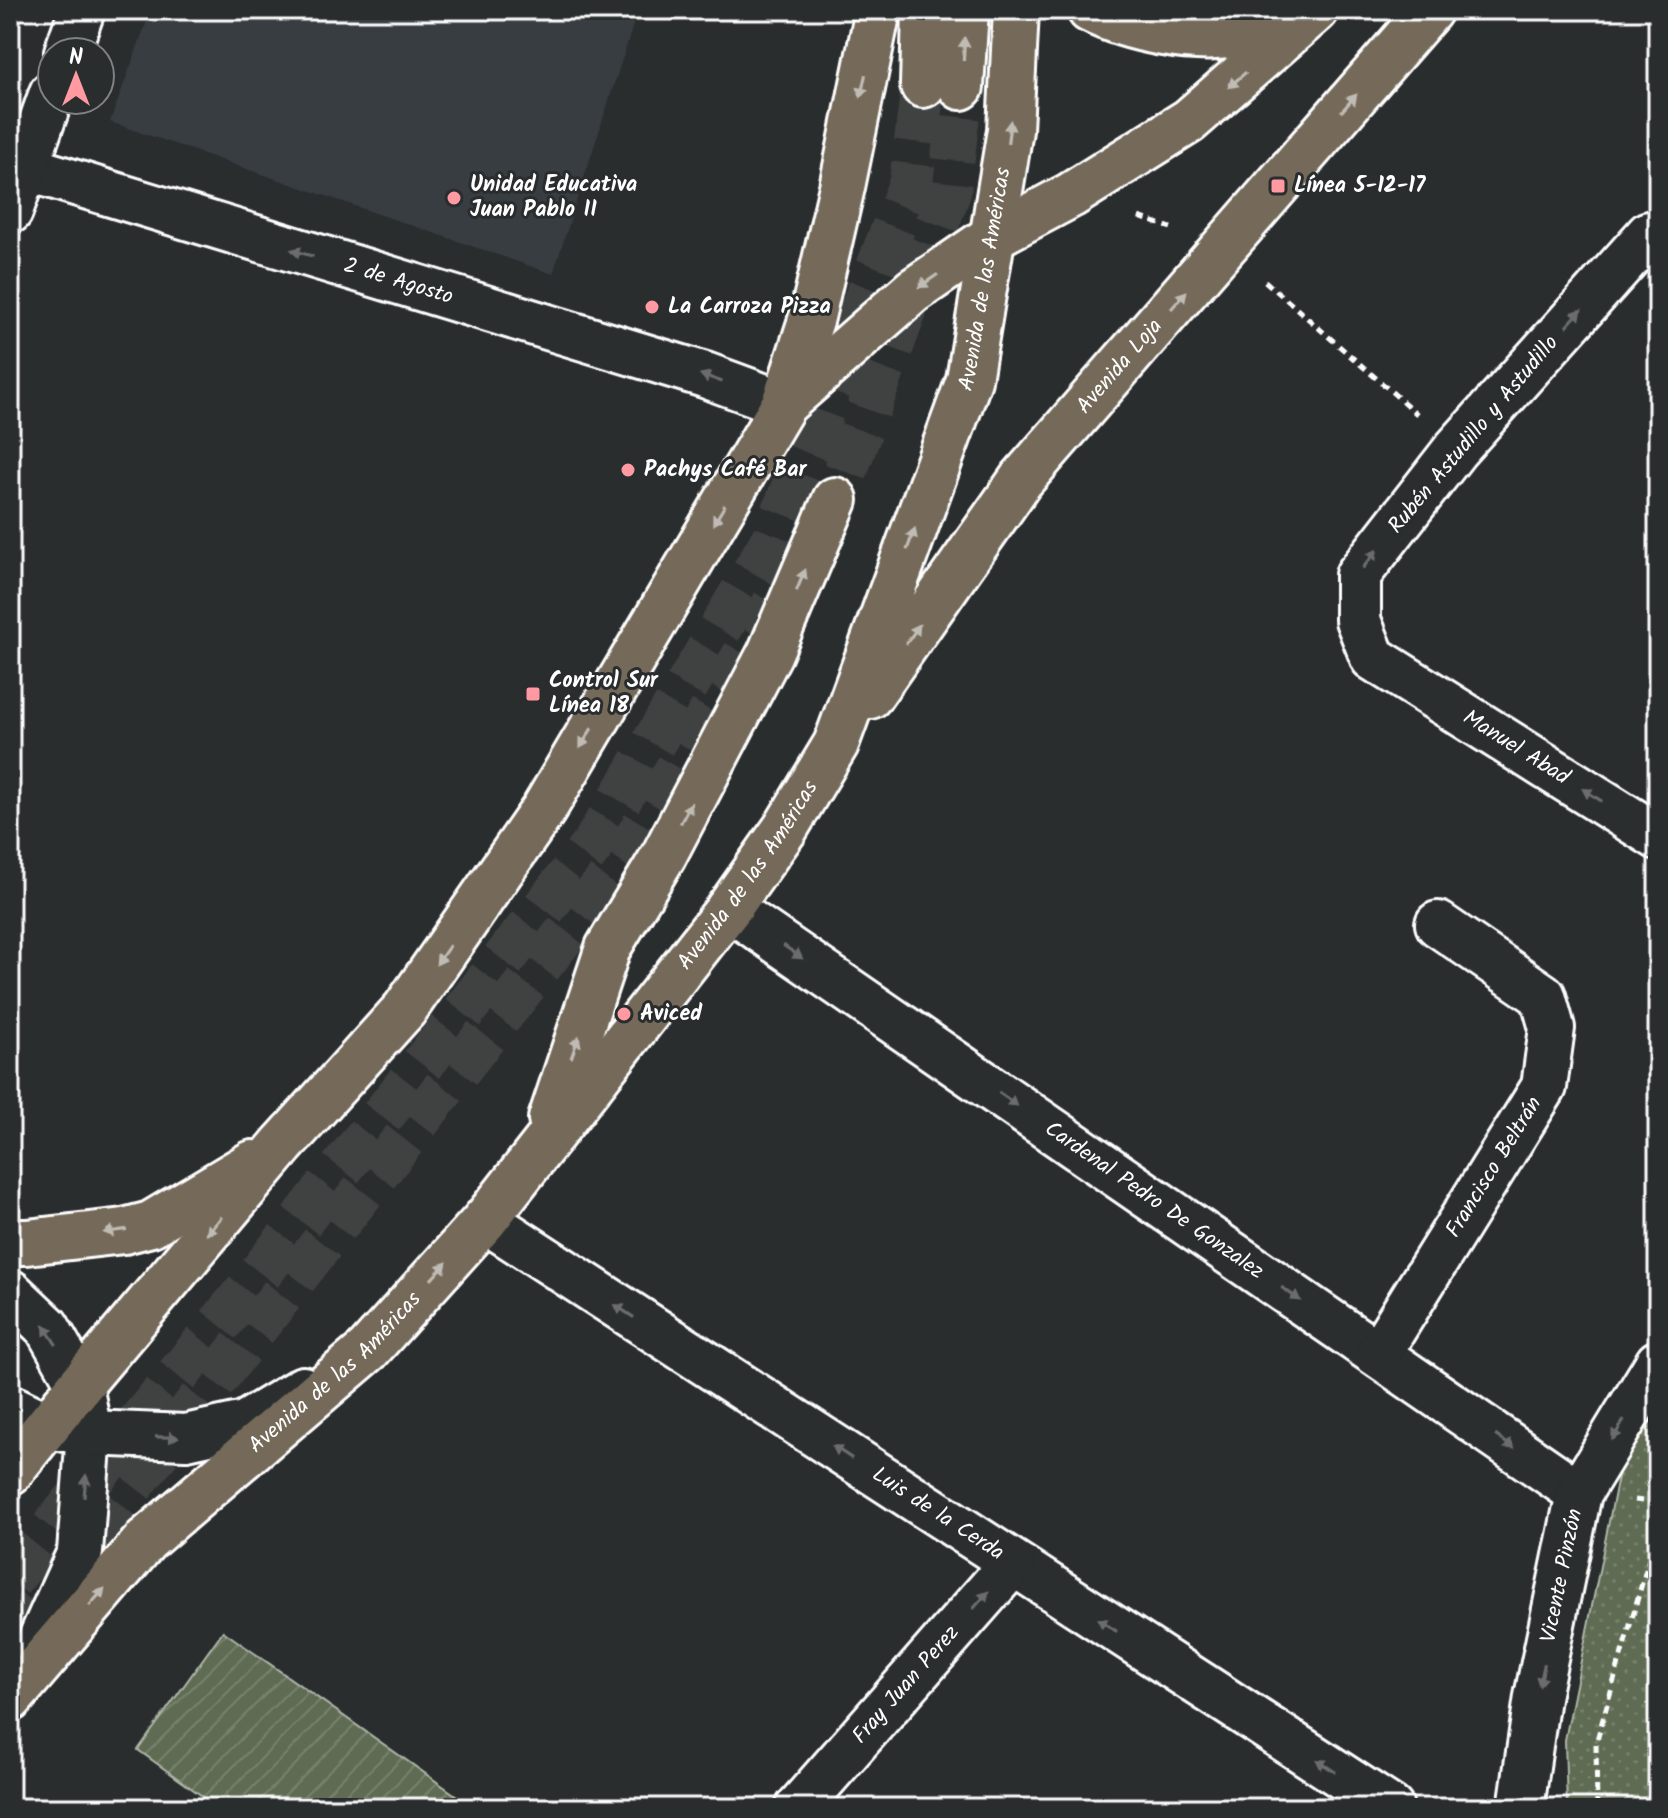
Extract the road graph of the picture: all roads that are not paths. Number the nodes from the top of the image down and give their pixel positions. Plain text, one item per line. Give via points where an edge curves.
1 (82, 10) edge
2 (878, 10) edge
3 (925, 10) edge
4 (966, 10) edge
5 (1016, 10) edge
6 (1090, 10) edge
7 (1315, 10) edge
8 (1430, 10) edge
9 (73, 36) edge
10 (41, 116) edge
11 (17, 166) edge
12 (10, 211) edge
13 (992, 237) junction
14 (1654, 237) edge
15 (784, 404) junction
16 (835, 500) tunnel mouth
17 (1373, 658) joint
18 (836, 744) junction
19 (1651, 818) edge
20 (729, 908) junction
21 (1438, 924) dead end
22 (282, 1145) junction
23 (541, 1147) junction
24 (485, 1220) junction
25 (10, 1242) edge
26 (10, 1292) edge
27 (368, 1350) junction
28 (1378, 1354) junction
29 (1658, 1363) edge
30 (80, 1385) junction
31 (10, 1407) edge
32 (69, 1430) junction
33 (10, 1472) edge
34 (1579, 1493) junction
35 (1013, 1563) junction
36 (10, 1687) edge
37 (10, 1699) edge
38 (800, 1807) edge
39 (1391, 1808) edge
40 (1521, 1808) edge

1 - 9 street
2 -> 15 main road via 812,317
3 -> 4 main road via 942,86
13 -> 5 main road, Avenida de las Américas via 1010,130
6 - 7 main road via 1181,36 1234,35
7 -> 13 main road via 1189,121
18 -> 8 main road, Avenida Loja via 1021,480
10 - 11 street
11 - 12 street
15 -> 11 street, 2 de Agosto via 705,375
13 -> 15 main road via 913,291
18 -> 13 main road, Avenida de las Américas via 969,380
17 -> 14 street, Rubén Astudillo y Astudillo via 1358,620 1358,575 1456,449
15 -> 22 main road via 544,809 405,1009
23 -> 16 main road via 608,948 664,855 770,653
19 -> 17 street, Manuel Abad
18 - 20 main road, Avenida de las Américas
20 - 23 main road, Avenida de las Américas
20 -> 28 street, Cardenal Pedro De Gonzalez
21 - 28 street, Francisco Beltrán via 1543,996 1552,1028 1544,1087
22 -> 25 main road via 151,1224
22 -> 30 main road
23 - 24 main road, Avenida de las Américas
27 -> 24 main road, Avenida de las Américas
35 -> 24 street, Luis de la Cerda
30 -> 26 street via 47,1327
32 -> 27 street via 186,1437 245,1424
37 -> 27 main road, Avenida de las Américas via 146,1540
28 -> 34 street, Cardenal Pedro De Gonzalez
29 -> 34 street, Vicente Pinzón
30 - 32 main road
31 - 32 street
32 - 33 main road
36 -> 32 street via 39,1643 80,1552
34 -> 40 street, Vicente Pinzón via 1537,1697
38 -> 35 street, Fray Juan Perez
39 -> 35 street, Luis de la Cerda

